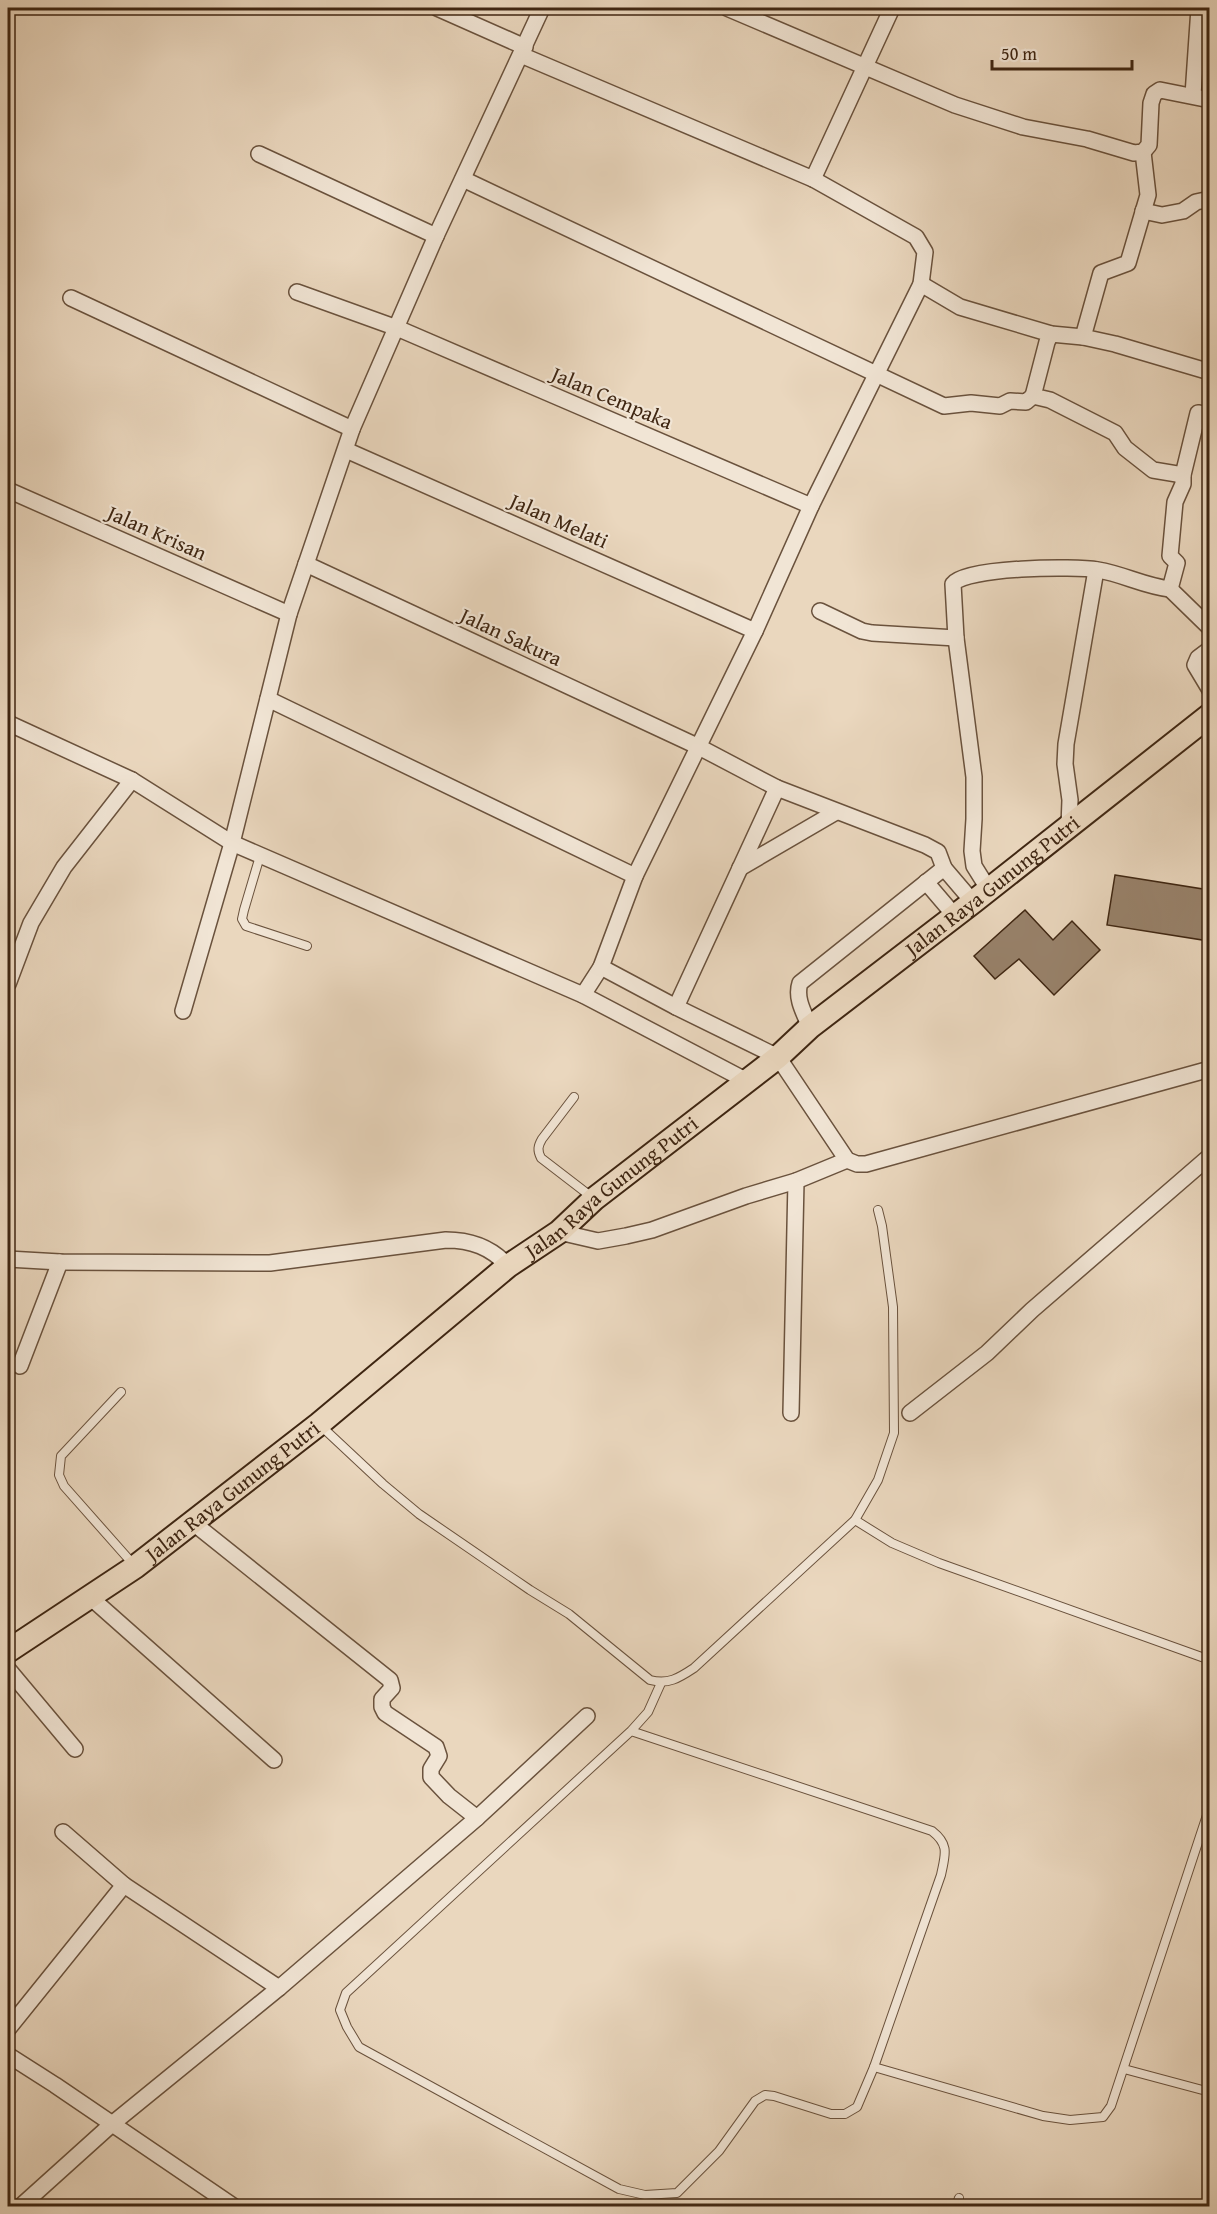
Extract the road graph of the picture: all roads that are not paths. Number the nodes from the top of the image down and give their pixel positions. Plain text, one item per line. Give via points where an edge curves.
1 (436, 8) edge
2 (542, 8) edge
3 (727, 8) edge
4 (892, 8) edge
5 (1199, 8) edge
6 (523, 51) junction
7 (863, 67) junction
8 (1193, 95) junction
9 (1209, 100) edge
10 (1143, 152) junction
11 (258, 154) dead end
12 (464, 179) junction
13 (813, 179) junction
14 (1209, 199) edge
15 (1143, 211) junction
16 (436, 236) junction
17 (921, 284) junction
18 (297, 292) dead end
19 (71, 298) dead end
20 (397, 328) junction
21 (1051, 334) junction
22 (1083, 337) junction
23 (1209, 372) edge
24 (878, 374) junction
25 (1033, 396) junction
26 (1209, 416) edge
27 (352, 429) junction
28 (346, 450) junction
29 (1183, 476) junction
30 (8, 490) edge
31 (811, 506) junction
32 (306, 564) junction
33 (1096, 570) junction
34 (1170, 589) junction
35 (820, 611) dead end
36 (289, 614) junction
37 (1209, 628) edge
38 (756, 631) junction
39 (956, 639) junction
40 (1209, 649) edge
41 (1209, 690) edge
42 (267, 699) junction
43 (1209, 716) edge
44 (8, 723) edge
45 (699, 747) junction
46 (132, 780) junction
47 (777, 788) junction
48 (836, 812) junction
49 (1069, 826) junction
50 (232, 843) junction
51 (260, 856) junction
52 (740, 868) junction
53 (944, 868) junction
54 (635, 876) junction
55 (926, 882) junction
56 (981, 896) junction
57 (954, 916) junction
58 (307, 946) dead end
59 (601, 967) junction
60 (8, 984) edge
61 (583, 995) junction
62 (676, 1007) junction
63 (183, 1011) dead end
64 (810, 1027) junction
65 (778, 1057) junction
66 (1209, 1069) edge
67 (747, 1081) junction
68 (574, 1096) dead end
69 (1209, 1156) edge
70 (847, 1160) junction
71 (796, 1181) junction
72 (594, 1199) junction
73 (878, 1210) dead end
74 (559, 1232) junction
75 (8, 1259) edge
76 (60, 1262) junction
77 (508, 1266) junction
78 (20, 1366) dead end
79 (121, 1392) dead end
80 (790, 1413) dead end
81 (910, 1413) dead end
82 (319, 1424) junction
83 (855, 1520) junction
84 (192, 1522) junction
85 (135, 1567) junction
86 (90, 1597) junction
87 (8, 1651) edge
88 (1209, 1660) edge
89 (8, 1670) edge
90 (661, 1683) junction
91 (586, 1716) dead end
92 (631, 1731) junction
93 (75, 1749) dead end
94 (274, 1760) dead end
95 (1209, 1806) edge
96 (477, 1818) junction
97 (63, 1832) dead end
98 (124, 1885) junction
99 (279, 1988) junction
100 (8, 2029) edge
101 (8, 2055) edge
102 (874, 2067) junction
103 (1124, 2068) junction
104 (1209, 2092) edge
105 (112, 2124) junction
106 (21, 2206) edge
107 (233, 2206) edge

1 - 6 street
2 - 6 street
3 - 7 street
4 - 7 street
5 - 8 street
6 - 12 street
6 - 13 street
7 - 10 street via 990,117
7 - 13 street
8 - 9 street
8 - 10 street via 1160,90 1154,94 1149,145
10 - 15 street via 1148,195
11 - 16 street
12 - 16 street
12 - 24 street
13 - 17 street via 916,237 925,252
14 - 15 street via 1162,215
15 - 22 street via 1128,262 1101,273
16 - 20 street
17 - 21 street via 960,307
17 - 24 street
18 - 20 street, Jalan Cempaka
19 - 27 street
20 - 27 street
20 - 31 street, Jalan Cempaka
21 - 22 street
21 - 25 street
22 - 23 street
24 - 25 street via 944,406 1000,406 1010,401 1026,402
24 - 31 street
25 - 29 street via 1050,400 1115,433 1125,448 1153,470
26 - 29 street via 1198,413
27 - 28 street
28 - 32 street
28 - 38 street, Jalan Melati
29 - 34 street via 1175,502 1170,556 1177,563
30 - 36 street, Jalan Krisan
31 - 38 street
32 - 36 street
32 - 45 street, Jalan Sakura
33 - 34 street
33 - 39 street via 1043,568 985,572 957,579 952,585
33 - 49 street via 1066,744
34 - 37 street
35 - 39 street via 862,631
36 - 42 street
38 - 45 street
39 - 56 street via 974,777 973,859
40 - 41 street via 1195,665
42 - 50 street
42 - 54 street
43 - 49 main road, Jalan Raya Gunung Putri
44 - 46 street
45 - 47 street, Jalan Sakura
45 - 54 street
46 - 50 street
46 - 60 street via 64,867 31,923
47 - 48 street, Jalan Sakura
47 - 52 street
48 - 52 street
48 - 53 street, Jalan Sakura via 925,845 938,852
49 - 56 main road, Jalan Raya Gunung Putri
50 - 51 street
50 - 63 street
51 - 58 lane via 242,919 246,926
51 - 61 street
52 - 62 street
53 - 55 street
53 - 56 street, Jalan Sakura
54 - 59 street
55 - 57 street
55 - 64 street via 800,982 797,990
56 - 57 main road, Jalan Raya Gunung Putri
57 - 64 main road, Jalan Raya Gunung Putri
59 - 61 street
59 - 62 street
61 - 67 street
62 - 65 street
64 - 65 main road, Jalan Raya Gunung Putri
65 - 67 main road, Jalan Raya Gunung Putri
65 - 70 street
66 - 70 street via 866,1164
67 - 72 main road, Jalan Raya Gunung Putri
68 - 72 lane via 542,1139 538,1152
69 - 81 street via 987,1353
70 - 71 street
71 - 74 street via 626,1236 598,1241
71 - 80 street
72 - 74 main road, Jalan Raya Gunung Putri
73 - 83 lane via 892,1307 894,1433 878,1480
74 - 77 main road, Jalan Raya Gunung Putri
75 - 76 street
76 - 77 street via 270,1263 464,1240 498,1254
76 - 78 street
77 - 82 main road, Jalan Raya Gunung Putri
79 - 85 lane via 61,1456 59,1475 64,1486
82 - 84 main road, Jalan Raya Gunung Putri
82 - 90 lane via 419,1514 569,1614 650,1680
83 - 88 lane via 892,1543 939,1563
83 - 90 lane via 694,1668
84 - 85 main road, Jalan Raya Gunung Putri
84 - 96 street via 390,1680 392,1688 382,1699 385,1713 436,1747 439,1756 431,1769 431,1778
85 - 86 main road, Jalan Raya Gunung Putri
86 - 87 main road, Jalan Raya Gunung Putri
86 - 94 street
89 - 93 street
90 - 92 lane via 648,1712
91 - 96 street
92 - 102 lane via 932,1831 942,1839 946,1850 941,1875
92 - 102 lane via 346,1993 340,2010 359,2047 619,2189 645,2195 677,2193 719,2151 755,2101 774,2096 831,2114 845,2114 856,2107
95 - 103 lane
96 - 99 street
97 - 98 street
98 - 99 street
98 - 100 street
99 - 105 street
101 - 105 street
102 - 103 lane via 1043,2116 1070,2120 1103,2118
103 - 104 lane
105 - 106 street
105 - 107 street

